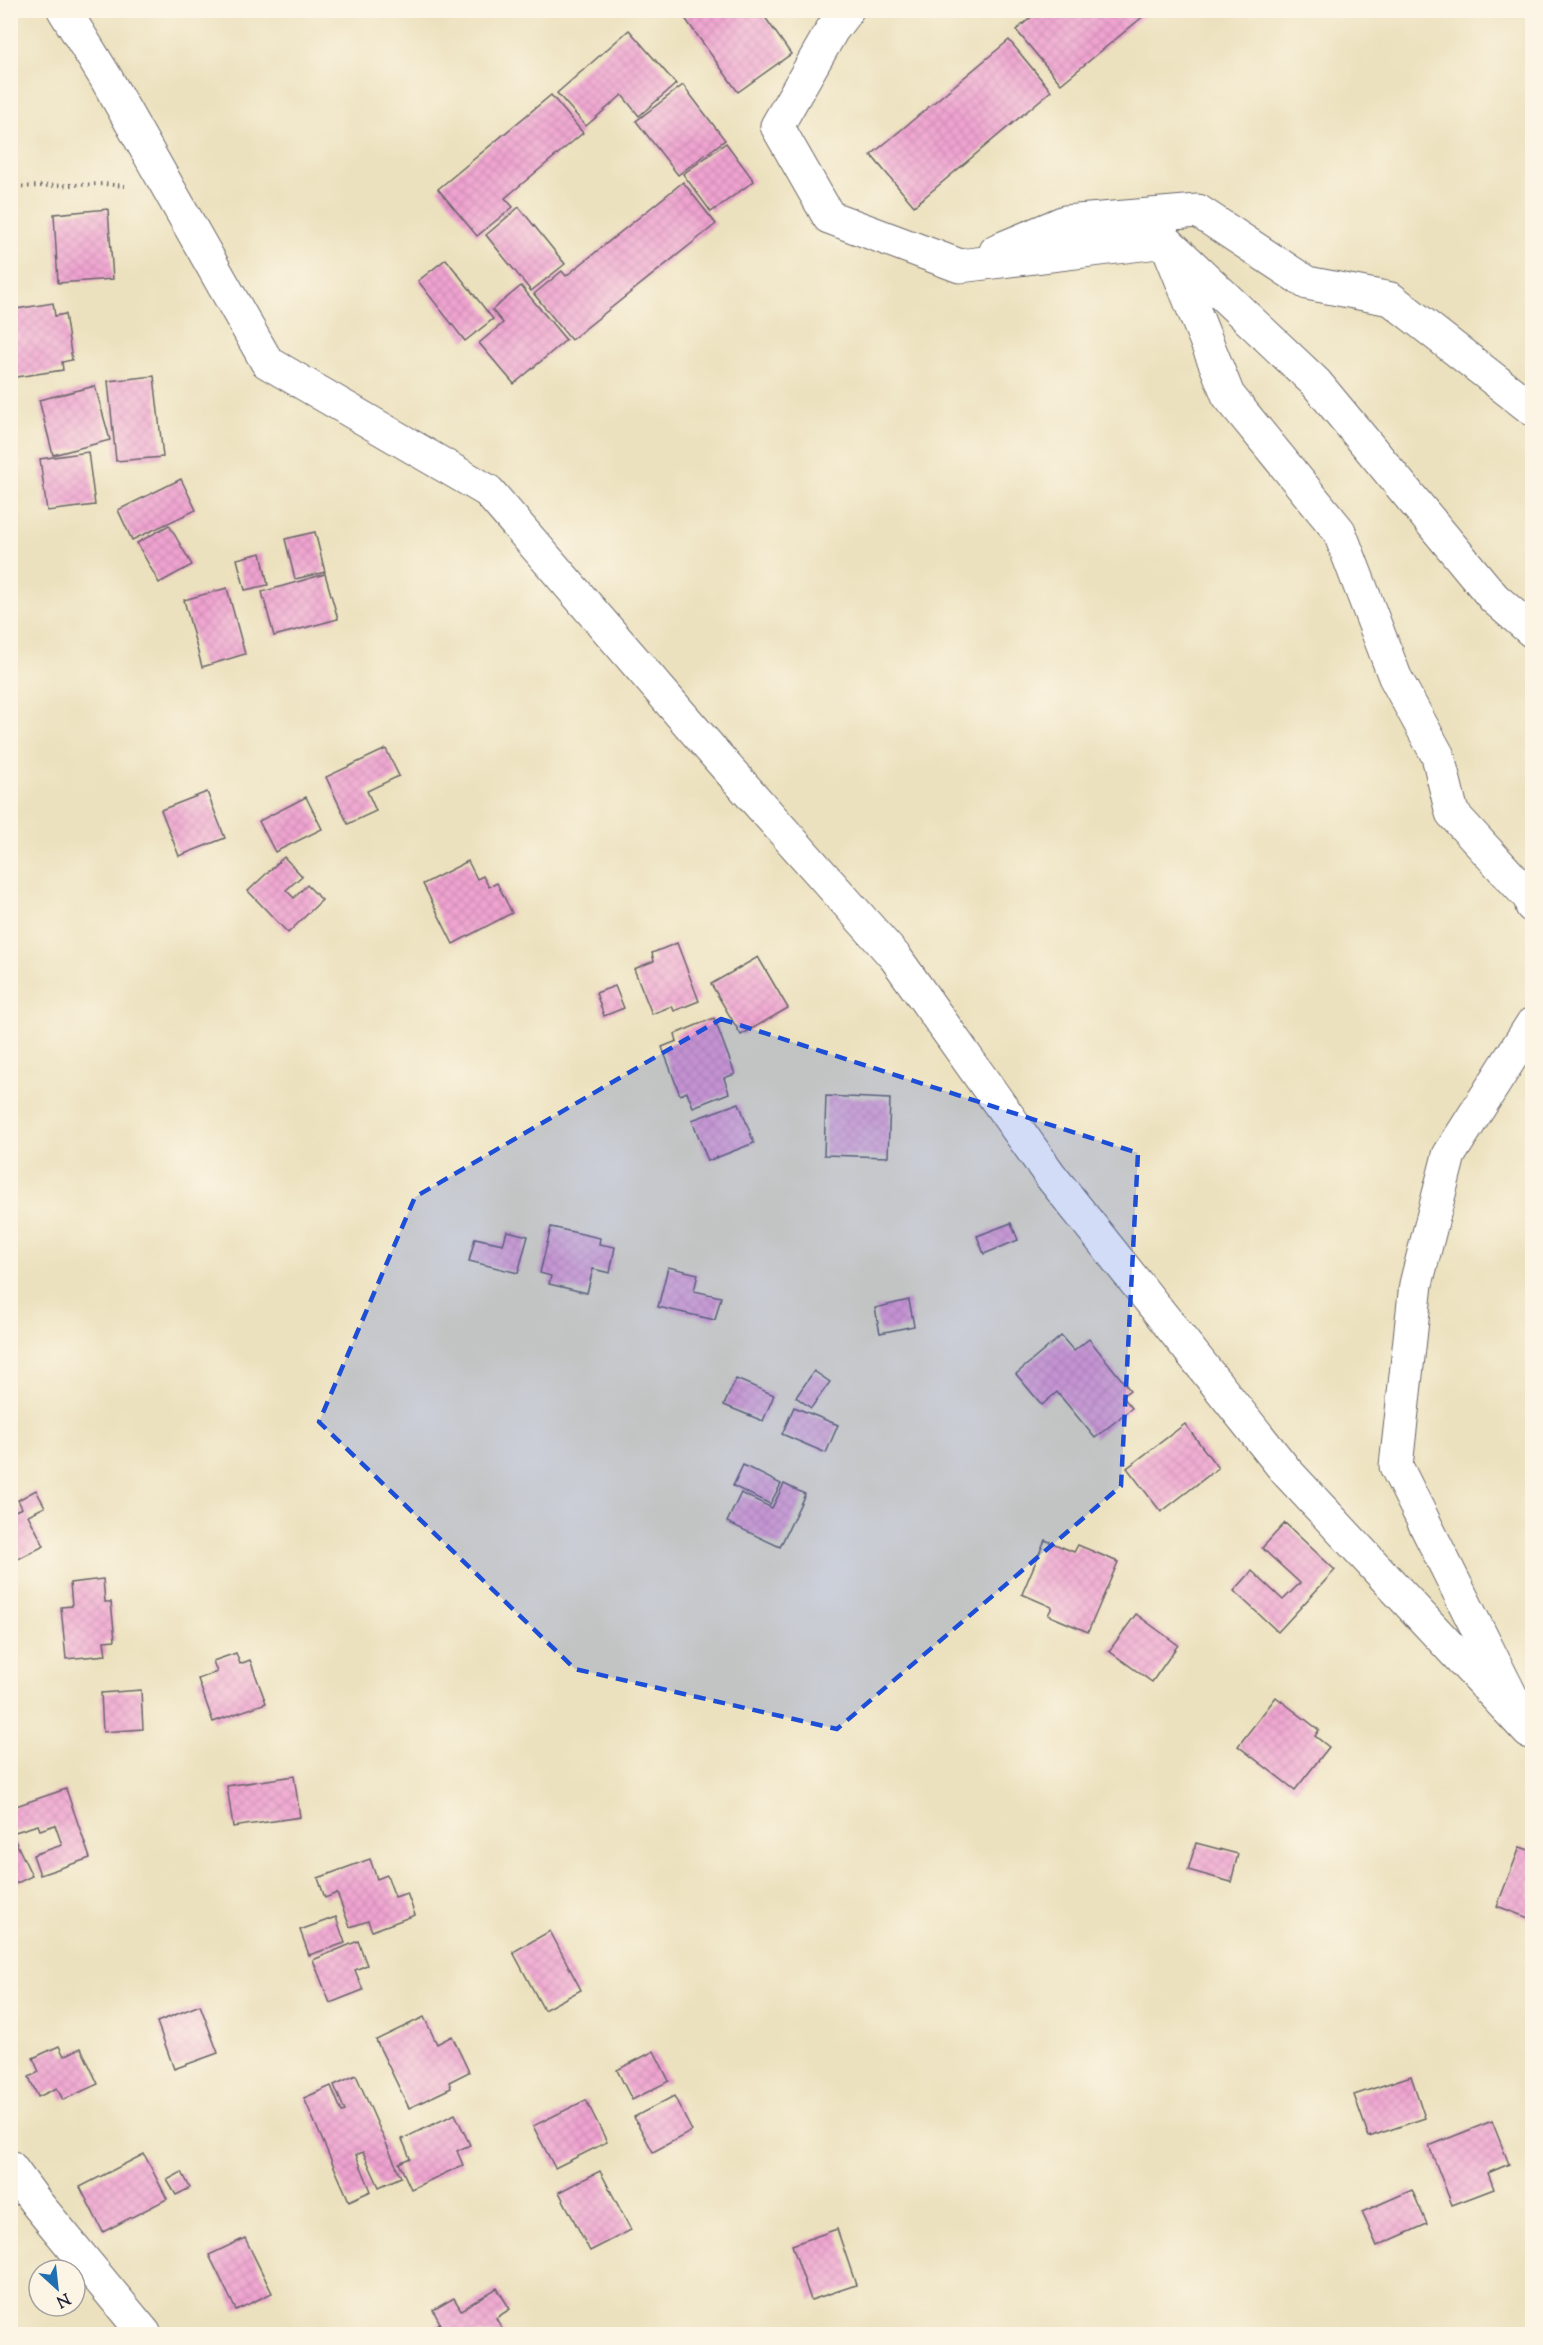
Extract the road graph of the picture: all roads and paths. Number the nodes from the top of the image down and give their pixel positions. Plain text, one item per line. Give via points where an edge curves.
1 (64, 10) edge
2 (847, 10) edge
3 (10, 187) edge
4 (170, 191) junction
5 (1166, 241) junction
6 (960, 266) junction
7 (1533, 409) edge
8 (1533, 631) edge
9 (1533, 906) edge
10 (1533, 1024) edge
11 (1531, 1736) edge
12 (10, 2166) edge
13 (145, 2334) edge

1 - 4 street
2 - 6 street via 777,126 829,217
3 - 4 path via 104,184
4 - 11 street via 267,362 488,491 895,957 1050,1175 1286,1471
5 - 6 street
5 - 8 street via 1316,383 1494,598
5 - 9 street via 1228,395 1339,531 1395,676 1438,756 1452,813 1531,899
6 - 7 street via 1065,222 1198,211 1307,283 1391,299
10 - 11 street via 1449,1155 1416,1284 1395,1466
12 - 13 street

